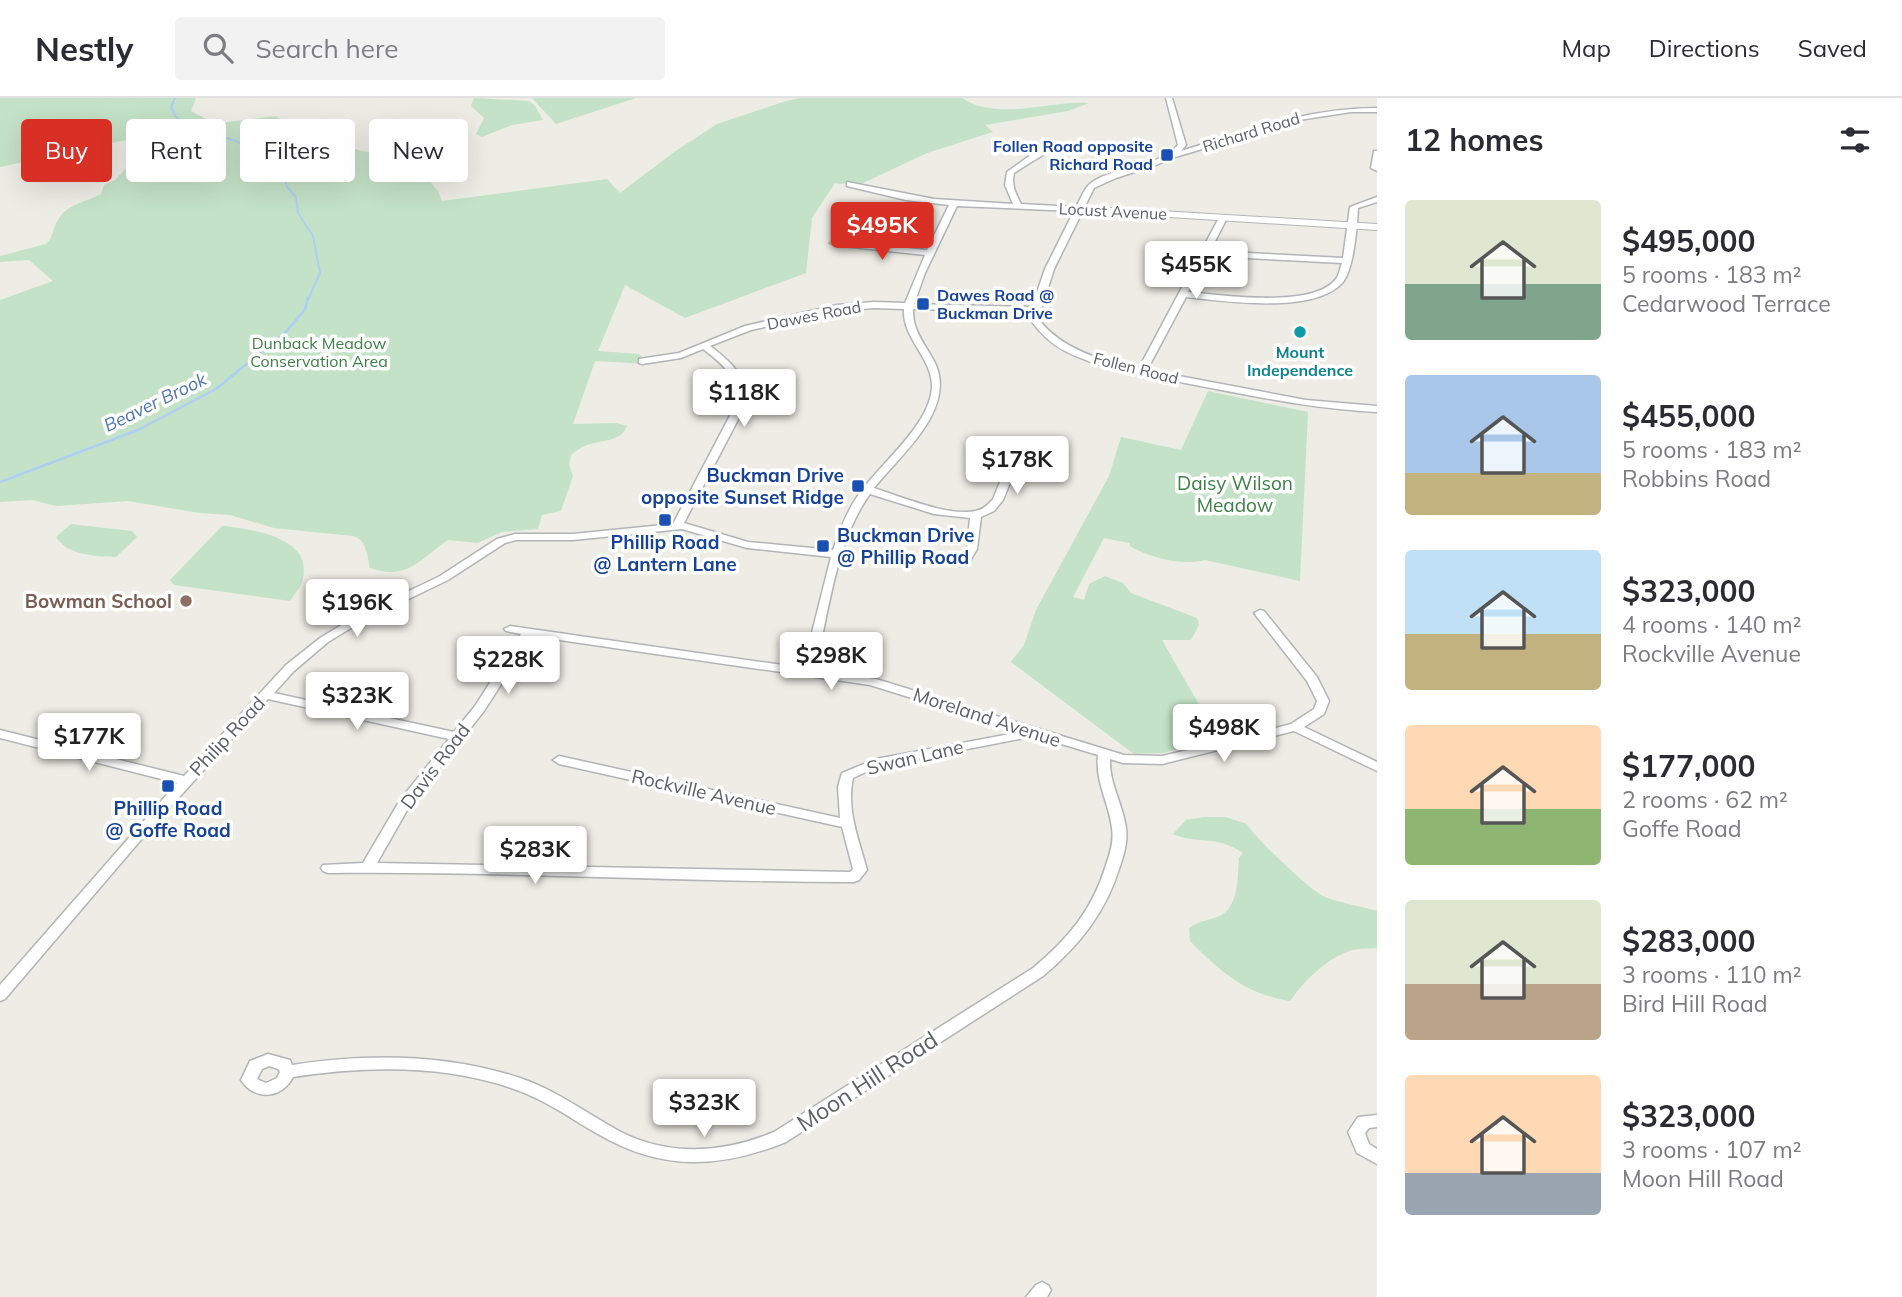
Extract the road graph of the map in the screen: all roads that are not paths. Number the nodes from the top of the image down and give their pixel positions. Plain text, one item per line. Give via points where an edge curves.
1 (1169, 98) edge
2 (1377, 110) edge
3 (1052, 148) dead end
4 (1377, 153) edge
5 (1169, 158) junction
6 (1377, 169) edge
7 (850, 184) dead end
8 (1377, 199) edge
9 (954, 203) junction
10 (1018, 206) junction
11 (1079, 209) junction
12 (1223, 218) junction
13 (1354, 225) junction
14 (1377, 227) edge
15 (834, 243) dead end
16 (932, 253) junction
17 (1205, 253) junction
18 (1345, 261) junction
19 (1183, 293) junction
20 (910, 306) junction
21 (1035, 310) junction
22 (704, 345) junction
23 (642, 361) dead end
24 (1142, 371) junction
25 (1377, 409) edge
26 (1021, 443) dead end
27 (867, 489) junction
28 (976, 515) junction
29 (677, 526) junction
30 (838, 554) junction
31 (963, 565) dead end
32 (1260, 613) dead end
33 (510, 629) dead end
34 (528, 632) junction
35 (808, 672) junction
36 (265, 695) junction
37 (1295, 727) junction
38 (0, 734) edge
39 (1033, 734) junction
40 (457, 737) junction
41 (1104, 754) junction
42 (559, 761) dead end
43 (1377, 768) edge
44 (186, 780) junction
45 (848, 824) junction
46 (368, 867) junction
47 (328, 868) dead end
48 (0, 995) edge
49 (288, 1072) dead end
50 (1377, 1121) edge
51 (1377, 1157) edge

1 - 5 street via 1182,145
2 - 5 street, Richard Road via 1295,117
3 - 10 street via 1029,159 1008,178
4 - 6 street
5 - 11 street via 1104,178 1091,187
7 - 9 street, Locust Avenue via 892,196
8 - 13 street via 1354,207
9 - 10 street, Locust Avenue
9 - 16 street
10 - 11 street, Locust Avenue
11 - 12 street, Locust Avenue
11 - 21 street
12 - 13 street, Locust Avenue
12 - 17 street
13 - 14 street, Locust Avenue
13 - 18 street
15 - 16 street
16 - 20 street
17 - 18 street
17 - 19 street
18 - 19 street via 1339,282 1315,296 1274,300
19 - 24 street
20 - 21 street, Dawes Road
20 - 22 street, Dawes Road via 838,308 748,328
20 - 27 street via 911,329 937,383 934,399 925,418
21 - 24 street, Follen Road via 1034,319 1042,331 1070,350
22 - 23 street, Dawes Road via 681,355
22 - 29 street via 737,378 743,391 738,410
24 - 25 street, Follen Road via 1317,405
26 - 28 street via 998,500
27 - 28 street via 927,511
27 - 30 street
28 - 31 street via 972,549
29 - 30 street, Philip Road via 747,545
29 - 36 street, Philip Road via 502,541 444,578 324,640
30 - 35 street
32 - 37 street via 1313,680 1323,701 1320,711
33 - 34 street, Moreland Avenue
34 - 35 street, Moreland Avenue
34 - 40 street, Davis Road
35 - 39 street, Moreland Avenue via 906,691
36 - 40 street
36 - 44 street, Philip Road
37 - 41 street, Moreland Avenue via 1162,760
37 - 43 street
38 - 44 street
39 - 41 street, Moreland Avenue
39 - 45 street, Swan Lane via 858,769 847,776 844,787
40 - 46 street, Davis Road via 405,803
41 - 49 street, Moon Hill Road via 1102,768 1119,842 1103,895 1075,940 1038,972 762,1145 721,1156 664,1154 628,1143 535,1090 463,1071 369,1066
42 - 45 street, Rockville Avenue
44 - 48 street, Philip Road
45 - 46 street, Swan Lane via 860,870 854,877
46 - 47 street
50 - 51 street via 1364,1122 1356,1132 1363,1148

